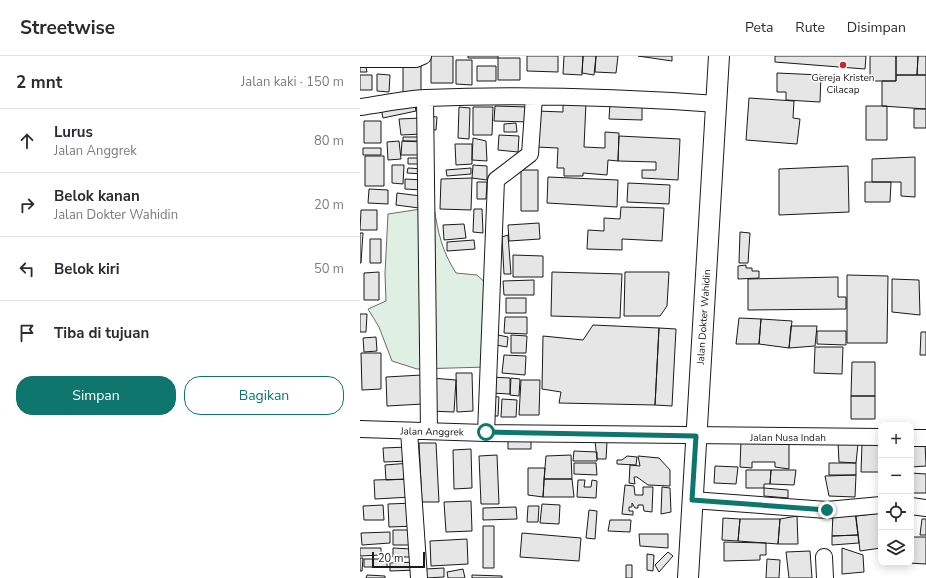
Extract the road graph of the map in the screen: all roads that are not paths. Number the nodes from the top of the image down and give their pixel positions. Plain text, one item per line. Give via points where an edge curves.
1 (423, 56) edge
2 (719, 56) edge
3 (360, 59) edge
4 (534, 97) junction
5 (425, 98) junction
6 (717, 104) junction
7 (360, 107) edge
8 (360, 429) edge
9 (409, 431) junction
10 (429, 431) junction
11 (486, 432) junction
12 (696, 436) junction
13 (878, 437) edge
14 (914, 438) edge
15 (926, 438) edge
16 (692, 500) junction
17 (878, 506) edge
18 (914, 506) edge
19 (926, 508) edge
20 (824, 556) dead end
21 (419, 578) edge
22 (688, 578) edge
23 (825, 578) edge

1 - 3 street via 416,59
2 - 6 street, Jalan Dokter Wahidin
4 - 5 street
4 - 6 street
4 - 11 street via 530,154 496,180
5 - 7 street
5 - 10 street
6 - 12 street, Jalan Dokter Wahidin
8 - 9 street, Jalan Anggrek
9 - 10 street, Jalan Anggrek
9 - 21 street
10 - 11 street, Jalan Anggrek
11 - 12 street, Jalan Anggrek
12 - 13 street, Jalan Nusa Indah
12 - 16 street, Jalan Dokter Wahidin
14 - 15 street
16 - 17 street via 827,510
16 - 22 street, Jalan Dokter Wahidin
18 - 19 street
20 - 23 street

